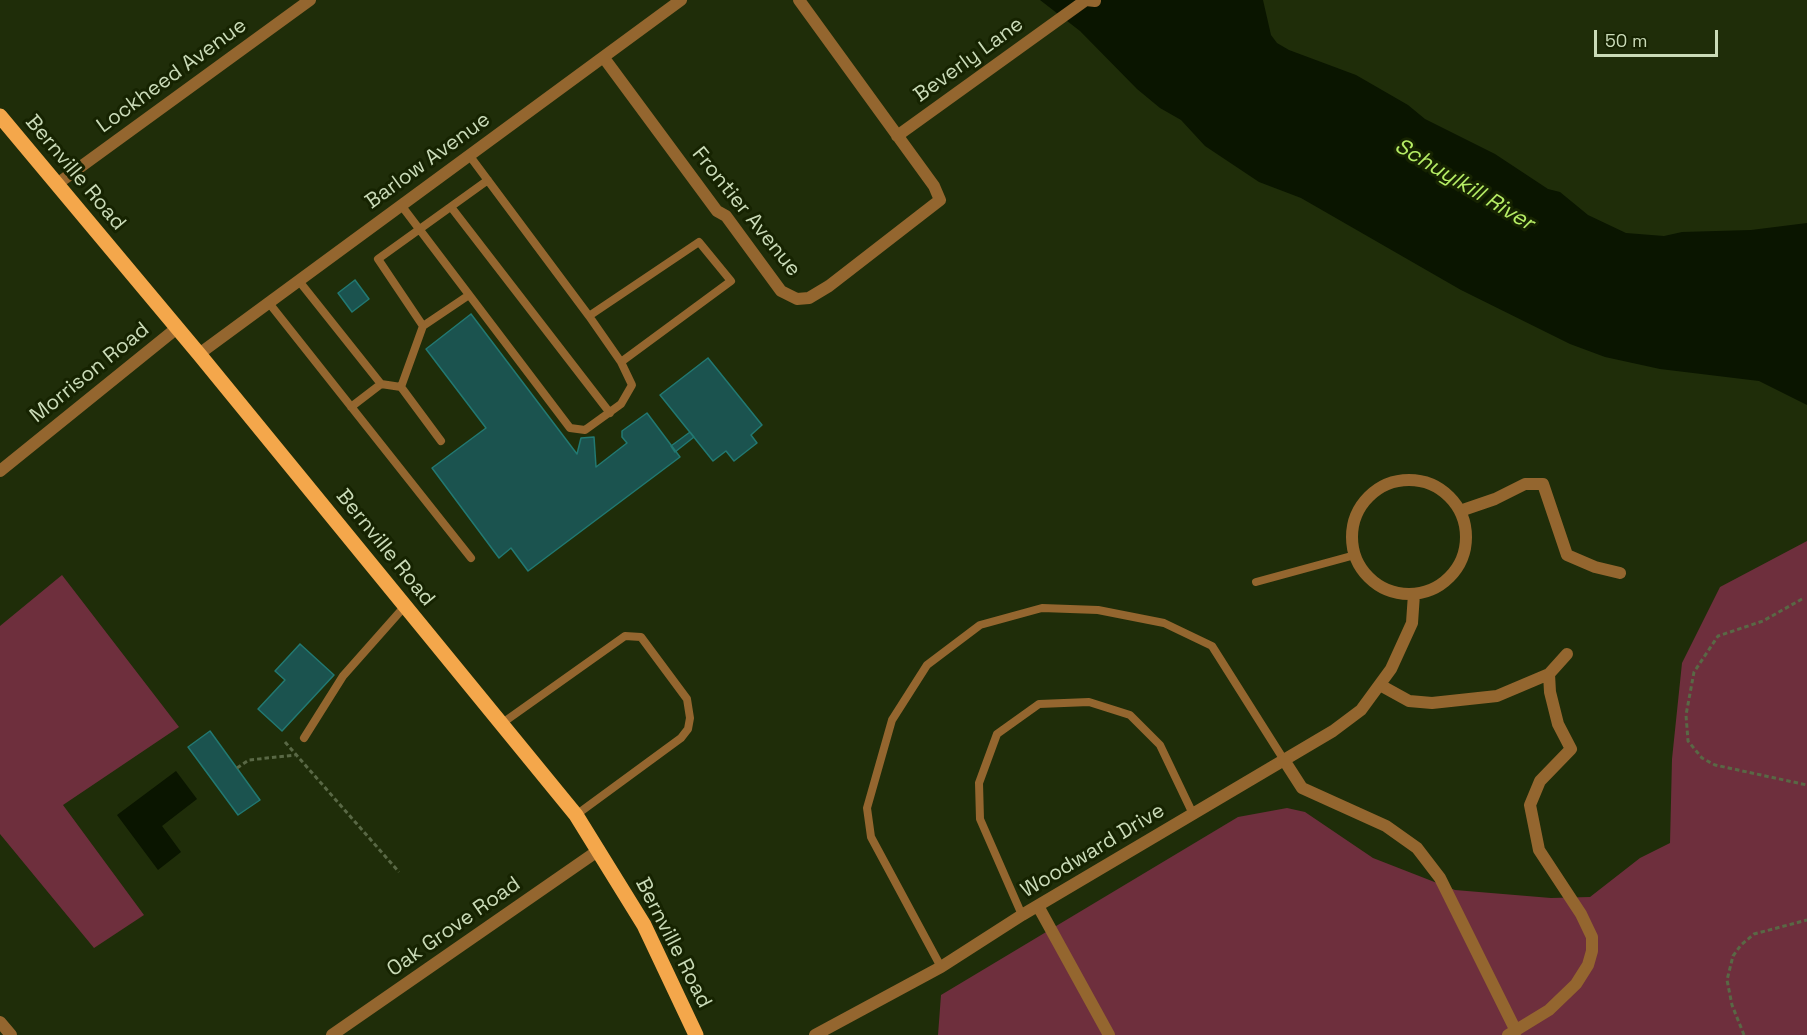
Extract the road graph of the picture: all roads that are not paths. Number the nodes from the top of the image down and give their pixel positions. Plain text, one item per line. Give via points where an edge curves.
1 (310, 0) edge
2 (681, 0) edge
3 (799, 0) edge
4 (1095, 1) edge
5 (604, 58) junction
6 (0, 116) edge
7 (897, 136) junction
8 (470, 155) junction
9 (488, 180) junction
10 (57, 184) junction
11 (401, 205) junction
12 (451, 207) junction
13 (419, 229) junction
14 (299, 281) junction
15 (469, 295) junction
16 (269, 303) junction
17 (589, 316) junction
18 (423, 326) junction
19 (177, 328) junction
20 (199, 354) junction
21 (621, 362) junction
22 (381, 384) junction
23 (401, 387) junction
24 (351, 407) junction
25 (610, 413) junction
26 (441, 441) dead end
27 (0, 471) edge
28 (1460, 511) junction
29 (1355, 555) junction
30 (471, 558) dead end
31 (1620, 573) dead end
32 (1256, 582) dead end
33 (1413, 594) junction
34 (405, 606) junction
35 (1567, 654) dead end
36 (1549, 674) junction
37 (1380, 685) junction
38 (501, 724) junction
39 (304, 738) dead end
40 (1284, 760) junction
41 (1193, 814) junction
42 (576, 815) junction
43 (599, 850) junction
44 (1038, 906) junction
45 (1022, 915) junction
46 (941, 967) junction
47 (0, 1022) edge
48 (1513, 1033) edge
49 (11, 1035) edge
50 (332, 1035) edge
51 (696, 1035) edge
52 (815, 1035) edge
53 (1109, 1035) edge

1 - 10 street, Lockheed Avenue
2 - 5 street, Barlow Avenue
3 - 7 street
4 - 7 street, Beverly Lane via 1086,0
5 - 7 street, Frontier Avenue via 781,291 797,299 809,298 829,286 940,200
5 - 8 street, Barlow Avenue
6 - 10 main road, Bernville Road
8 - 9 lane
8 - 11 street, Barlow Avenue
9 - 12 lane
9 - 17 lane
10 - 19 main road, Bernville Road
11 - 13 lane
11 - 14 street, Barlow Avenue
12 - 13 lane
12 - 25 lane
13 - 15 lane
13 - 18 lane via 378,259
14 - 16 street, Barlow Avenue
14 - 22 lane
15 - 18 lane
15 - 25 lane via 570,428 585,430
16 - 20 street, Barlow Avenue
16 - 24 lane
17 - 21 lane
17 - 21 lane via 699,242 731,281
18 - 23 lane
19 - 20 main road, Bernville Road
19 - 27 street, Morrison Road
20 - 34 main road, Bernville Road
21 - 25 lane via 632,385 621,404
22 - 23 lane
22 - 24 lane
23 - 26 lane
24 - 30 lane
28 - 29 street via 1446,494 1426,483 1404,480 1382,487 1365,501 1354,520 1351,542
28 - 31 street via 1525,484 1543,484 1567,555
28 - 33 street via 1466,532 1463,555 1453,574 1435,588
29 - 32 lane
29 - 33 street via 1372,581 1391,592
33 - 37 street, Woodward Drive via 1412,623
34 - 38 main road, Bernville Road
34 - 39 lane via 343,676
35 - 36 street
36 - 37 street via 1497,696 1432,703 1410,701
36 - 48 street via 1558,724 1571,749 1540,781 1530,805 1539,850 1581,914 1592,937 1592,951 1576,984 1549,1010
37 - 40 street, Woodward Drive via 1362,710
38 - 42 main road, Bernville Road
38 - 42 lane via 625,636 641,637 687,699 688,729
40 - 41 street, Woodward Drive
40 - 46 lane via 1212,646 1164,623 1098,610 1042,608 980,625 927,665 892,720 867,808 871,837
40 - 48 street via 1302,788 1386,826 1417,848 1440,878
41 - 44 street, Woodward Drive
41 - 45 lane via 1160,745 1130,715 1089,702 1039,704 997,734 979,783 980,819
42 - 43 main road, Bernville Road
43 - 50 street, Oak Grove Road
43 - 51 main road, Bernville Road via 644,925
44 - 45 street, Woodward Drive
44 - 53 street
45 - 46 street, Woodward Drive
46 - 52 street, Woodward Drive
47 - 49 street

